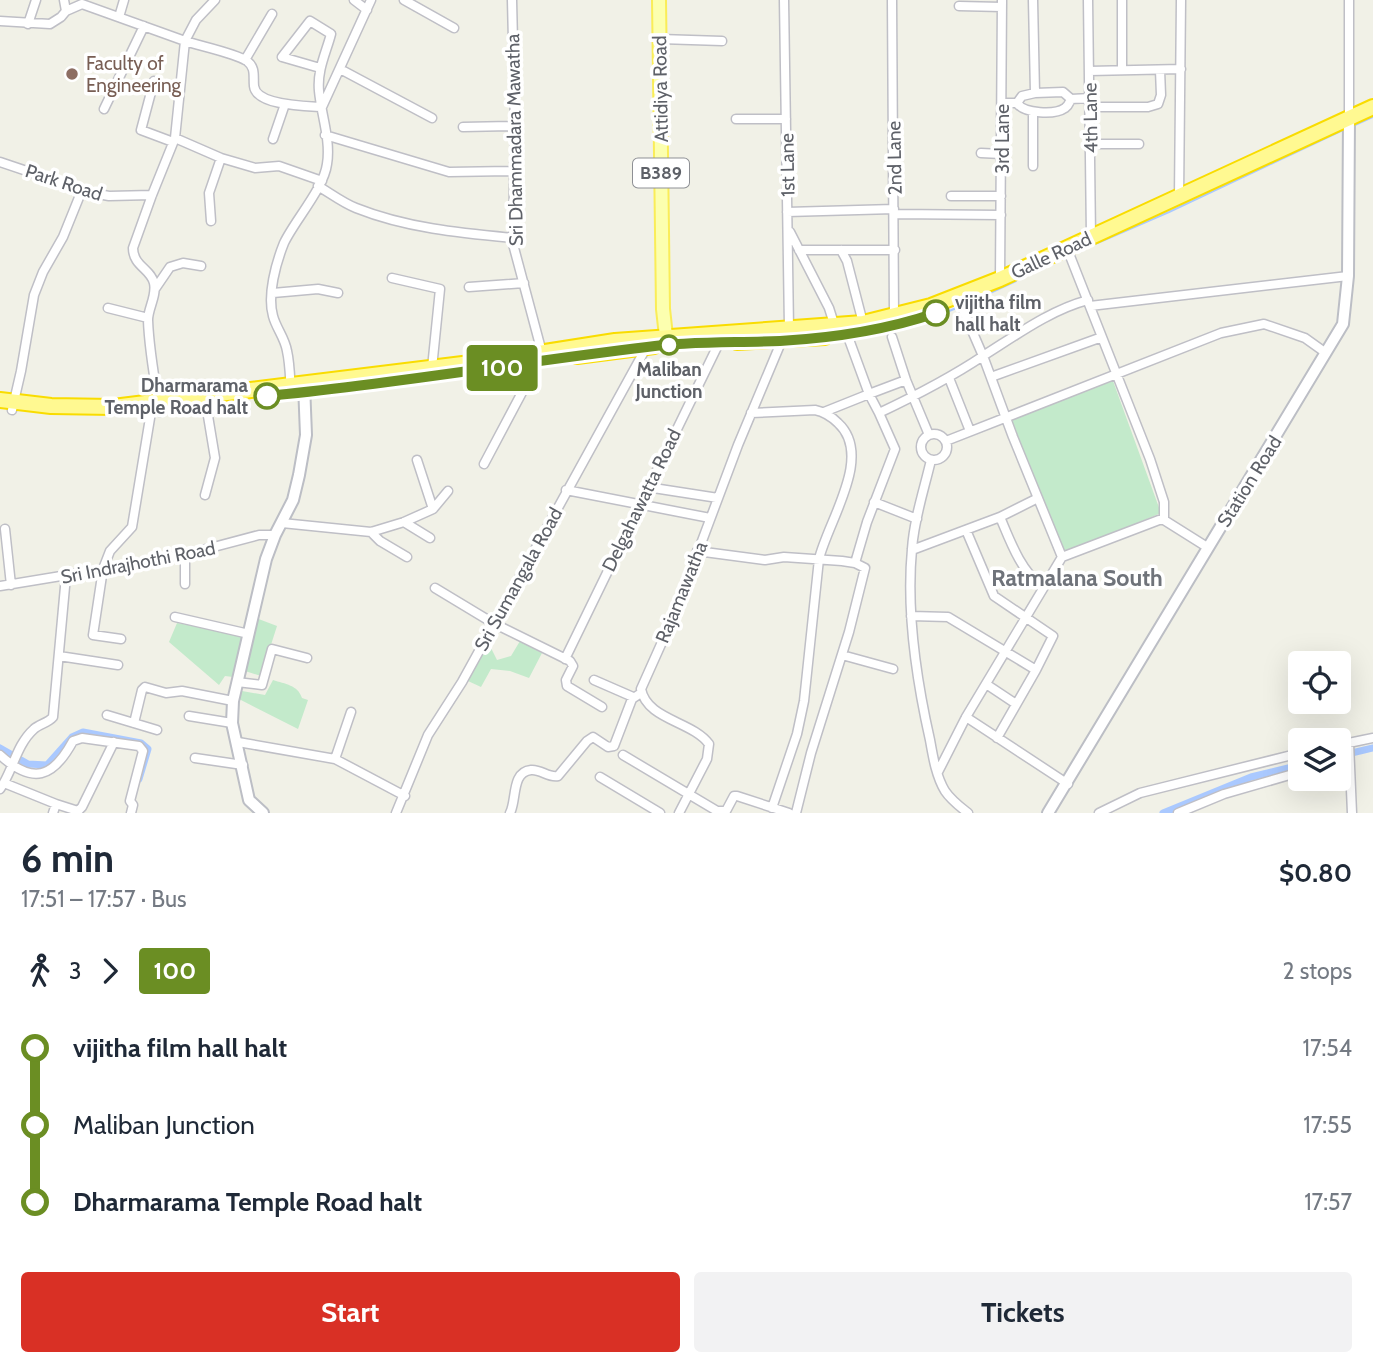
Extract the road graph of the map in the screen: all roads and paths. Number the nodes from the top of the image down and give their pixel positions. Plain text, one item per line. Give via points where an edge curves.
1 (36, 0) edge
2 (64, 0) edge
3 (102, 0) edge
4 (124, 0) edge
5 (215, 0) edge
6 (354, 0) edge
7 (372, 0) edge
8 (404, 0) edge
9 (512, 0) edge
10 (659, 0) edge
11 (784, 0) edge
12 (892, 0) edge
13 (1033, 0) edge
14 (1088, 0) edge
15 (1122, 0) edge
16 (1181, 0) edge
17 (1349, 0) edge
18 (1002, 3) edge
19 (959, 6) dead end
20 (99, 9) junction
21 (367, 10) junction
22 (66, 11) junction
23 (272, 14) dead end
24 (118, 17) junction
25 (0, 21) edge
26 (28, 24) junction
27 (145, 26) junction
28 (454, 28) dead end
29 (660, 39) junction
30 (185, 41) junction
31 (722, 41) dead end
32 (245, 60) junction
33 (320, 68) junction
34 (340, 69) junction
35 (1181, 69) junction
36 (1122, 70) junction
37 (1160, 70) junction
38 (1089, 71) junction
39 (153, 81) dead end
40 (1035, 93) junction
41 (1071, 99) junction
42 (1090, 102) junction
43 (1002, 103) junction
44 (1017, 103) junction
45 (285, 104) junction
46 (322, 107) junction
47 (1373, 107) edge
48 (104, 109) dead end
49 (1033, 112) junction
50 (1373, 117) edge
51 (432, 118) dead end
52 (736, 119) dead end
53 (786, 120) junction
54 (1349, 122) junction
55 (514, 125) junction
56 (463, 127) dead end
57 (325, 135) junction
58 (273, 139) dead end
59 (174, 140) junction
60 (1091, 144) junction
61 (1139, 144) dead end
62 (981, 153) dead end
63 (1001, 154) junction
64 (221, 159) junction
65 (0, 162) edge
66 (1033, 166) dead end
67 (514, 171) junction
68 (320, 183) junction
69 (82, 190) junction
70 (152, 195) junction
71 (951, 196) dead end
72 (1001, 196) junction
73 (1179, 197) junction
74 (895, 211) junction
75 (787, 212) junction
76 (1001, 215) junction
77 (211, 221) dead end
78 (788, 228) junction
79 (1091, 237) junction
80 (513, 238) junction
81 (799, 250) junction
82 (841, 250) junction
83 (895, 250) junction
84 (1070, 256) junction
85 (201, 266) dead end
86 (1348, 276) junction
87 (392, 278) dead end
88 (1000, 279) junction
89 (524, 283) junction
90 (469, 287) dead end
91 (155, 289) junction
92 (272, 293) junction
93 (338, 293) dead end
94 (959, 300) junction
95 (1089, 303) junction
96 (108, 308) dead end
97 (148, 318) junction
98 (863, 323) junction
99 (891, 328) junction
100 (841, 330) junction
101 (785, 335) junction
102 (1102, 337) junction
103 (667, 341) junction
104 (719, 343) junction
105 (646, 347) junction
106 (1326, 353) junction
107 (540, 356) junction
108 (983, 356) junction
109 (432, 369) junction
110 (1117, 375) junction
111 (991, 377) junction
112 (949, 378) junction
113 (905, 380) junction
114 (297, 388) junction
115 (869, 394) junction
116 (914, 397) junction
117 (206, 404) junction
118 (6, 405) edge
119 (157, 409) junction
120 (824, 412) junction
121 (751, 413) junction
122 (879, 413) junction
123 (1007, 416) junction
124 (970, 431) junction
125 (929, 435) junction
126 (946, 441) junction
127 (417, 460) dead end
128 (931, 460) junction
129 (484, 464) dead end
130 (647, 487) junction
131 (566, 490) junction
132 (448, 491) dead end
133 (205, 495) dead end
134 (718, 498) junction
135 (1038, 498) junction
136 (874, 502) junction
137 (639, 505) junction
138 (433, 509) junction
139 (1000, 517) junction
140 (710, 518) junction
141 (917, 519) junction
142 (1164, 520) junction
143 (404, 522) junction
144 (282, 523) junction
145 (5, 529) dead end
146 (966, 530) junction
147 (371, 532) junction
148 (275, 535) junction
149 (430, 538) dead end
150 (1208, 547) junction
151 (912, 550) junction
152 (697, 551) junction
153 (185, 554) junction
154 (407, 557) dead end
155 (1062, 557) junction
156 (819, 559) junction
157 (855, 563) junction
158 (103, 569) junction
159 (66, 576) junction
160 (185, 584) dead end
161 (0, 586) edge
162 (11, 586) junction
163 (1042, 587) junction
164 (435, 588) dead end
165 (911, 616) junction
166 (1025, 616) junction
167 (175, 617) dead end
168 (493, 623) junction
169 (249, 634) junction
170 (121, 639) dead end
171 (1005, 650) junction
172 (842, 655) junction
173 (59, 656) junction
174 (307, 658) dead end
175 (565, 659) junction
176 (118, 665) dead end
177 (893, 669) dead end
178 (1036, 670) junction
179 (594, 680) dead end
180 (237, 682) junction
181 (986, 684) junction
182 (637, 695) junction
183 (233, 701) junction
184 (1016, 704) junction
185 (602, 708) dead end
186 (351, 712) dead end
187 (107, 715) dead end
188 (189, 716) dead end
189 (966, 717) junction
190 (134, 723) junction
191 (232, 723) junction
192 (157, 730) dead end
193 (998, 738) junction
194 (1373, 738) edge
195 (114, 742) junction
196 (238, 742) junction
197 (1351, 752) edge
198 (0, 755) edge
199 (623, 755) dead end
200 (1288, 757) edge
201 (195, 758) dead end
202 (14, 759) junction
203 (335, 759) junction
204 (243, 765) junction
205 (938, 772) junction
206 (1288, 775) edge
207 (600, 777) dead end
208 (1068, 784) junction
209 (2, 786) edge
210 (1351, 791) edge
211 (688, 795) junction
212 (405, 796) junction
213 (131, 807) edge
214 (772, 808) junction
215 (55, 809) edge
216 (263, 813) edge
217 (396, 813) edge
218 (510, 813) edge
219 (660, 813) edge
220 (679, 813) edge
221 (789, 813) edge
222 (796, 813) edge
223 (968, 813) edge
224 (1048, 813) edge
225 (1099, 813) edge
226 (1178, 813) edge
227 (1352, 813) edge

1 - 26 street
2 - 22 street
3 - 20 street
4 - 24 street
5 - 30 street via 196,20
6 - 21 street
7 - 21 street
8 - 28 street
9 - 55 street, Sri Dhammadara Mawatha
10 - 29 main road, Attidiya Road / B389
11 - 53 street, 1st Lane
12 - 74 street, 2nd Lane
13 - 40 street
14 - 38 street, 4th Lane
15 - 36 street
16 - 35 street
17 - 54 street
18 - 19 street
18 - 43 street, 3rd Lane
20 - 22 street via 82,4
20 - 24 street
21 - 34 street
22 - 26 street via 50,24
23 - 32 street
24 - 27 street
25 - 26 street
27 - 30 street
27 - 48 street
29 - 31 street
29 - 103 main road, Attidiya Road / B389
30 - 32 street
30 - 59 street
32 - 45 street via 253,68 256,92
33 - 33 street via 331,34 310,21 282,57
33 - 46 street
34 - 46 street
34 - 51 street
35 - 37 street
35 - 73 street
36 - 37 street
36 - 38 street
37 - 42 street via 1158,104
38 - 42 street, 4th Lane
39 - 59 street via 141,130
40 - 41 street via 1063,92
40 - 44 street via 1022,96
41 - 42 street
41 - 49 street via 1063,109
42 - 60 street, 4th Lane
43 - 44 street
43 - 63 street, 3rd Lane
44 - 49 street
45 - 46 street
45 - 58 street
46 - 57 street
47 - 54 highway, Galle Road
49 - 66 street
50 - 54 highway, Galle Road
52 - 53 street
53 - 75 street, 1st Lane
54 - 73 highway, Galle Road
54 - 84 highway, Galle Road via 1194,201
54 - 86 street, Station Road
55 - 56 street
55 - 67 street, Sri Dhammadara Mawatha
57 - 67 street via 449,172
57 - 68 street via 327,167
59 - 64 street
59 - 70 street
60 - 61 street
60 - 79 street, 4th Lane
62 - 63 street
63 - 72 street, 3rd Lane
64 - 68 street via 255,168 279,166
64 - 77 street via 209,193
65 - 69 street, Park Road
67 - 80 street, Sri Dhammadara Mawatha
68 - 80 street via 355,208 401,222
68 - 92 street via 284,245
69 - 70 street, Park Road via 109,196
69 - 118 street via 34,295
70 - 91 street via 133,255 154,279
71 - 72 street
72 - 76 street, 3rd Lane
73 - 79 highway, Galle Road
74 - 75 street
74 - 76 street
74 - 83 street, 2nd Lane
75 - 78 street, 1st Lane
76 - 88 street, 3rd Lane
78 - 81 street
78 - 101 street, 1st Lane
79 - 88 highway, Galle Road
80 - 89 street, Sri Dhammadara Mawatha
81 - 82 street
81 - 100 street
82 - 83 street
82 - 98 street
83 - 99 street, 2nd Lane
84 - 94 highway, Galle Road
84 - 95 street
85 - 91 street via 184,263 170,267
86 - 95 street
86 - 106 street, Station Road via 1343,324
87 - 109 street via 440,289
88 - 94 highway, Galle Road
89 - 90 street
89 - 107 street, Sri Dhammadara Mawatha
91 - 97 street
92 - 93 street via 318,289
92 - 114 street via 273,316 284,336
94 - 99 highway, Galle Road
94 - 108 street
95 - 102 street
95 - 108 street via 1072,304
96 - 97 street
97 - 119 street
98 - 99 highway, Galle Road
98 - 100 highway, Galle Road
99 - 100 highway, Galle Road
99 - 113 street, 2nd Lane
100 - 101 highway, Galle Road
100 - 115 street
101 - 103 highway, Galle Road
101 - 104 highway, Galle Road
101 - 121 street, Rajamawatha
102 - 110 street
102 - 111 street
103 - 104 highway, Galle Road
103 - 105 highway, Galle Road
103 - 107 highway, Galle Road via 615,341
104 - 130 street, Delgahawatta Road
105 - 107 highway, Galle Road
105 - 131 street, Sri Sumangala Road
106 - 110 street via 1305,338 1264,324 1221,333
106 - 150 street, Station Road
107 - 109 highway, Galle Road
107 - 114 highway, Galle Road via 496,369
107 - 129 street
108 - 111 street
108 - 112 street
109 - 114 highway, Galle Road
110 - 123 street
110 - 142 street via 1160,488
111 - 123 street
112 - 116 street
112 - 124 street
113 - 115 street
113 - 116 street, 2nd Lane
114 - 117 highway, Galle Road
114 - 119 highway, Galle Road
114 - 144 street via 306,435 293,500
115 - 120 street
115 - 122 street
116 - 122 street
116 - 125 street, 2nd Lane
117 - 119 highway, Galle Road
117 - 133 street via 215,458
118 - 119 highway, Galle Road via 94,415
119 - 158 street via 132,527 110,551
120 - 121 street
120 - 156 street via 847,433 853,458
121 - 134 street, Rajamawatha
122 - 136 street via 895,449
123 - 124 street
123 - 135 street
124 - 126 street
125 - 126 street via 938,434
125 - 128 street via 921,448
126 - 128 street via 944,456
127 - 138 street
128 - 141 street
130 - 134 street
130 - 137 street, Delgahawatta Road
131 - 137 street
131 - 168 street, Sri Sumangala Road
132 - 138 street
134 - 140 street, Rajamawatha
135 - 139 street
135 - 155 street
136 - 141 street
136 - 157 street
137 - 140 street
137 - 175 street, Delgahawatta Road
138 - 143 street
139 - 146 street
139 - 163 street via 1021,562
140 - 152 street, Rajamawatha
141 - 151 street
142 - 150 street
142 - 155 street
143 - 147 street
143 - 149 street
144 - 147 street
144 - 148 street
145 - 162 street
146 - 151 street
146 - 166 street via 994,596
147 - 154 street
148 - 153 street, Sri Indrajhothi Road
148 - 169 street
150 - 208 street, Station Road
151 - 165 street
152 - 156 street via 765,560
152 - 182 street, Rajamawatha via 675,613
153 - 158 street, Sri Indrajhothi Road
153 - 160 street
155 - 163 street
156 - 157 street
156 - 214 street via 804,701
157 - 172 street via 865,568
158 - 159 street, Sri Indrajhothi Road
158 - 170 street via 93,635
159 - 162 street, Sri Indrajhothi Road
159 - 173 street
161 - 162 street, Sri Indrajhothi Road
163 - 166 street
164 - 168 street
165 - 171 street via 948,617
165 - 205 street via 920,696
166 - 171 street
166 - 178 street via 1053,636
167 - 169 street
168 - 175 street
168 - 212 street, Sri Sumangala Road via 428,735
169 - 180 street
171 - 178 street
171 - 181 street
172 - 177 street
172 - 222 street
173 - 176 street
173 - 202 street via 54,717 34,728
174 - 180 street via 272,649 262,685
175 - 185 street via 573,666 567,686
178 - 184 street
179 - 182 street
180 - 183 street
181 - 184 street
181 - 189 street
182 - 211 street via 709,744 707,759
182 - 218 street, Rajamawatha via 614,747 593,737 558,776 534,770 523,773 516,781
183 - 190 street via 145,687
183 - 191 street
184 - 193 street
186 - 203 street
187 - 190 street
188 - 191 street
189 - 193 street
189 - 205 street
190 - 192 street
191 - 196 street
193 - 208 street
194 - 197 street
195 - 202 street via 73,741 50,771 31,774
195 - 213 street via 139,746 143,751
195 - 215 street via 82,807 78,811
196 - 203 street
196 - 204 street
198 - 202 street
199 - 211 street
200 - 225 street via 1140,793
201 - 204 street
202 - 209 street
203 - 212 street
204 - 216 street via 249,800
205 - 223 street via 954,803
206 - 226 street
207 - 219 street
208 - 224 street, Station Road
209 - 215 street
210 - 227 street
211 - 214 street via 721,811 734,796
211 - 220 street
212 - 217 street, Sri Sumangala Road
214 - 221 street

